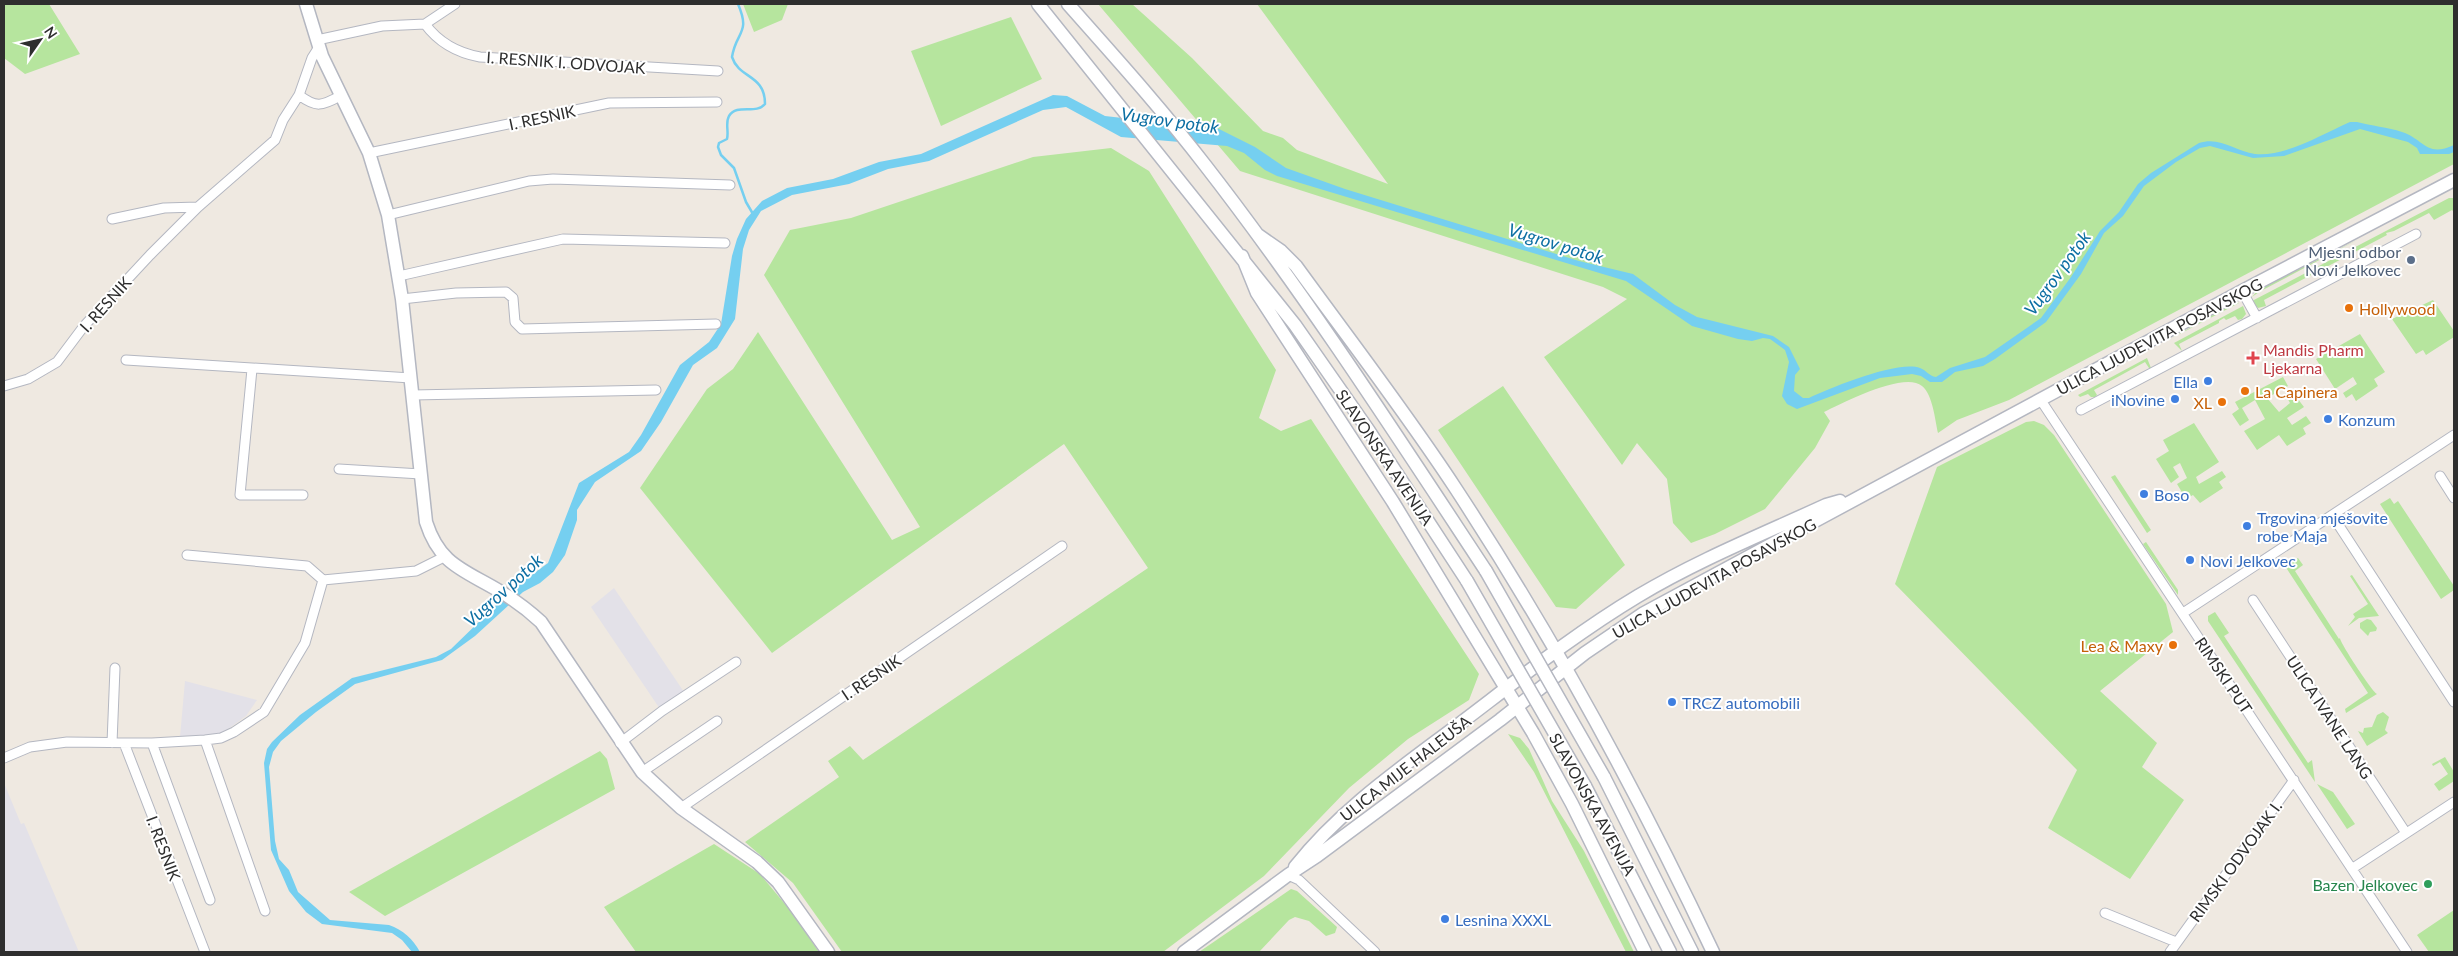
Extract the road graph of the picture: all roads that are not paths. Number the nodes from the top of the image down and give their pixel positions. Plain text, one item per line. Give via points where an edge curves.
1 (306, 4) edge
2 (455, 4) edge
3 (1038, 4) edge
4 (1068, 4) edge
5 (425, 24) junction
6 (318, 43) junction
7 (718, 71) dead end
8 (299, 96) junction
9 (340, 96) junction
10 (717, 102) dead end
11 (369, 153) junction
12 (2454, 180) edge
13 (730, 185) dead end
14 (198, 208) junction
15 (388, 215) junction
16 (112, 219) dead end
17 (2416, 234) dead end
18 (1258, 235) junction
19 (725, 243) dead end
20 (1242, 256) junction
21 (399, 276) junction
22 (2242, 291) junction
23 (402, 299) junction
24 (2257, 318) junction
25 (716, 324) dead end
26 (126, 360) dead end
27 (252, 368) junction
28 (411, 378) junction
29 (4, 386) edge
30 (656, 390) dead end
31 (413, 395) junction
32 (2040, 399) junction
33 (2081, 410) dead end
34 (2454, 435) edge
35 (339, 469) dead end
36 (421, 474) junction
37 (2440, 476) dead end
38 (1864, 494) junction
39 (303, 495) dead end
40 (2454, 498) edge
41 (2332, 515) junction
42 (1062, 546) dead end
43 (187, 555) dead end
44 (444, 557) junction
45 (324, 580) junction
46 (2253, 600) dead end
47 (2183, 613) junction
48 (1555, 650) junction
49 (736, 662) dead end
50 (1566, 667) junction
51 (115, 668) dead end
52 (1507, 689) junction
53 (2454, 702) edge
54 (1516, 705) junction
55 (717, 721) dead end
56 (205, 740) junction
57 (112, 743) junction
58 (124, 743) junction
59 (152, 743) junction
60 (620, 743) junction
61 (4, 758) edge
62 (642, 772) junction
63 (2294, 780) junction
64 (2454, 802) edge
65 (681, 808) junction
66 (2406, 833) junction
67 (2353, 868) junction
68 (1288, 875) junction
69 (210, 900) dead end
70 (264, 911) dead end
71 (2105, 913) dead end
72 (2176, 942) junction
73 (205, 952) edge
74 (828, 952) edge
75 (1184, 952) edge
76 (1374, 952) edge
77 (1645, 952) edge
78 (1670, 952) edge
79 (1692, 952) edge
80 (1713, 952) edge
81 (2170, 952) edge
82 (2407, 952) edge

1 - 6 main road
2 - 5 street
3 - 20 main road, SLAVONSKA AVENIJA
4 - 18 main road, SLAVONSKA AVENIJA via 1152,98
5 - 6 street via 382,26
5 - 7 street, I. RESNIK I. ODVOJAK via 448,45 464,54 480,57
6 - 8 street, I. RESNIK
6 - 9 main road
8 - 9 street via 317,105
8 - 14 street, I. RESNIK via 274,140
9 - 11 main road
10 - 11 street, I. RESNIK via 609,103
11 - 15 main road
12 - 22 main road, ULICA LJUDEVITA POSAVSKOG
13 - 15 street via 529,181
14 - 16 street via 164,208
14 - 29 street, I. RESNIK via 84,326 56,362 28,379
15 - 21 main road
17 - 24 street, ULICA LJUDEVITA POSAVSKOG
18 - 48 main road via 1296,266 1376,372 1454,486
18 - 79 main road, SLAVONSKA AVENIJA, bridge via 1377,404 1486,571 1604,777
19 - 21 street via 563,239
20 - 52 main road via 1257,293 1393,502
20 - 78 main road, SLAVONSKA AVENIJA, bridge via 1369,431 1467,581 1585,786
21 - 23 main road
22 - 24 street
22 - 32 main road, ULICA LJUDEVITA POSAVSKOG
23 - 25 street via 506,292 513,298 515,322 522,328
23 - 28 main road
24 - 33 street, ULICA LJUDEVITA POSAVSKOG
26 - 27 street
27 - 28 street
27 - 39 street via 240,495
28 - 31 main road
30 - 31 street
31 - 36 main road
32 - 38 main road, ULICA LJUDEVITA POSAVSKOG
32 - 47 street, RIMSKI PUT
34 - 41 street
35 - 36 street
36 - 44 main road via 426,522 431,538
37 - 40 street
38 - 48 main road, ULICA LJUDEVITA POSAVSKOG via 1826,505 1701,563 1640,595
38 - 50 main road, ULICA LJUDEVITA POSAVSKOG via 1644,613
41 - 47 street
41 - 53 street
42 - 65 street, I. RESNIK
43 - 45 street via 306,566
44 - 45 street via 416,571
44 - 60 main road via 453,566 524,606 554,640
45 - 56 street via 305,643 264,712 226,736
46 - 66 street, ULICA IVANE LANG
47 - 63 street, RIMSKI PUT
48 - 50 main road
48 - 52 main road, ULICA LJUDEVITA POSAVSKOG
49 - 60 street
50 - 54 main road, ULICA LJUDEVITA POSAVSKOG
50 - 80 main road via 1681,884
51 - 57 street
52 - 54 main road
52 - 68 main road, ULICA MIJE HALEUŠA via 1362,798
54 - 68 main road, ULICA MIJE HALEUŠA
54 - 77 main road via 1572,804
55 - 62 street
56 - 59 street
56 - 70 street
57 - 58 street
57 - 61 street via 67,742 30,747
58 - 59 street
58 - 73 street, I. RESNIK
59 - 69 street, I. RESNIK
60 - 62 main road
62 - 65 main road
63 - 67 street, RIMSKI PUT
63 - 72 street, RIMSKI ODVOJAK I.
64 - 66 street
65 - 74 main road via 757,862 778,882
66 - 67 street
67 - 82 street, RIMSKI PUT
68 - 75 main road, ULICA MIJE HALEUŠA
68 - 76 street via 1299,880
71 - 72 street
72 - 81 street, RIMSKI ODVOJAK I.

